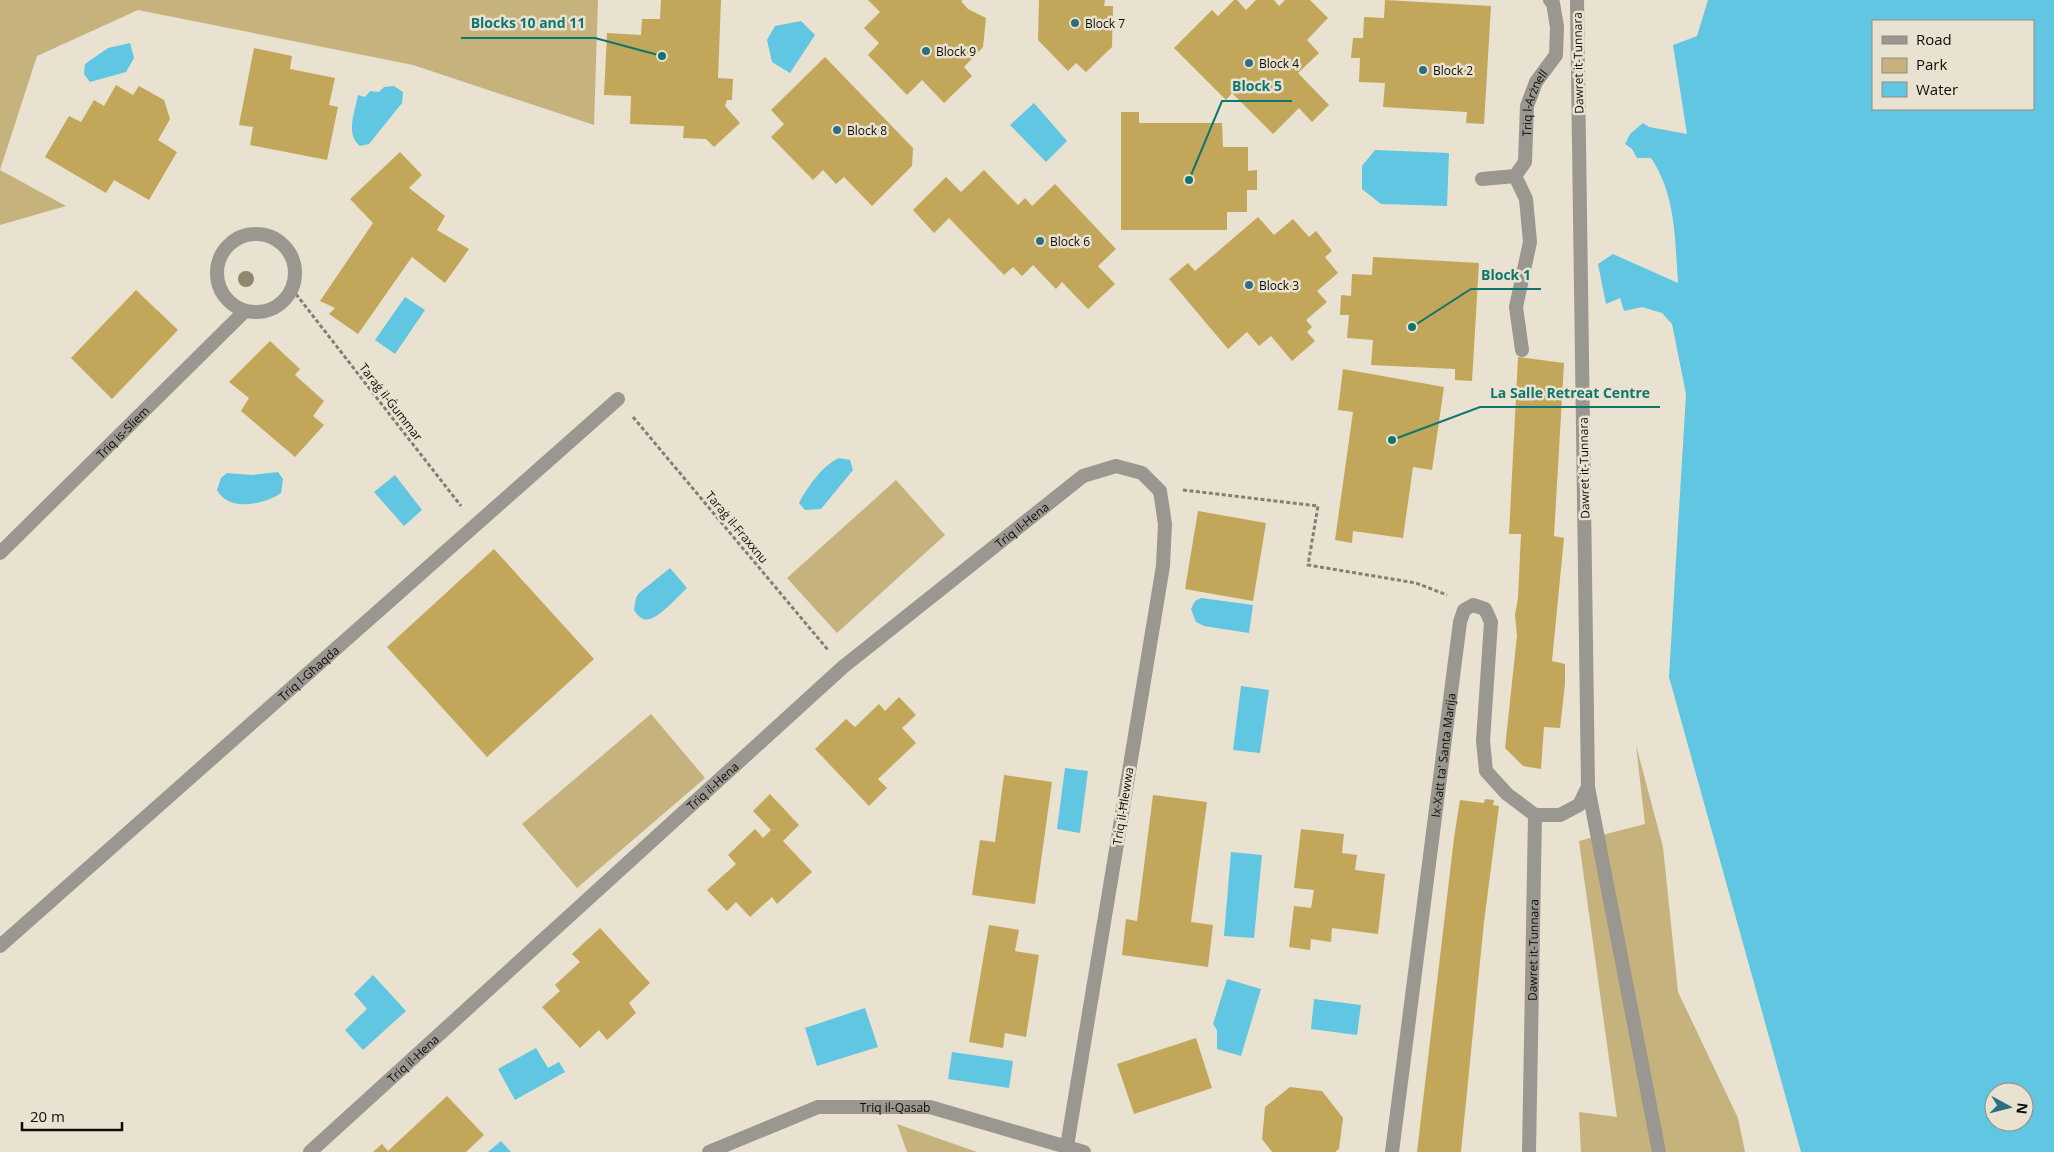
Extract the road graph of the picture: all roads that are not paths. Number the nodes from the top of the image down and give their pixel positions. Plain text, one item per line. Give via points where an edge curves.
1 (1550, 0) edge
2 (1578, 0) edge
3 (1515, 176) junction
4 (1482, 179) dead end
5 (245, 311) junction
6 (1522, 350) dead end
7 (618, 399) road end
8 (1142, 473) joint
9 (0, 553) edge
10 (1588, 787) junction
11 (1535, 815) junction
12 (0, 946) edge
13 (1066, 1146) junction
14 (310, 1152) edge
15 (709, 1152) edge
16 (1084, 1152) edge
17 (1392, 1152) edge
18 (1530, 1152) edge
19 (1659, 1152) edge

1 - 3 street, Triq l-Arżnell via 1557,27 1556,55 1536,82 1527,106 1525,162
2 - 10 street, Dawret it-Tunnara
3 - 4 street
3 - 6 street via 1526,199 1530,242 1516,307
5 - 5 street via 272,309 285,300 296,275 288,249 266,234 253,233 228,245 217,269 218,283 224,295
5 - 9 street, Triq is-Sliem
7 - 12 street, Triq l-Għaqda
8 - 13 street, Triq il-Ħlewwa via 1160,491 1165,524 1163,566
8 - 14 street, Triq il-Hena via 1116,466 1083,476 843,667
10 - 11 street via 1579,805 1560,814
10 - 19 street, Dawret it-Tunnara
11 - 17 street, Ix-Xatt ta' Santa Marija via 1507,794 1486,771 1483,741 1491,622 1485,609 1474,605 1464,610 1460,622
11 - 18 street, Dawret it-Tunnara
13 - 15 street, Triq il-Qasab via 930,1107 818,1107
13 - 16 street, Triq il-Qasab

